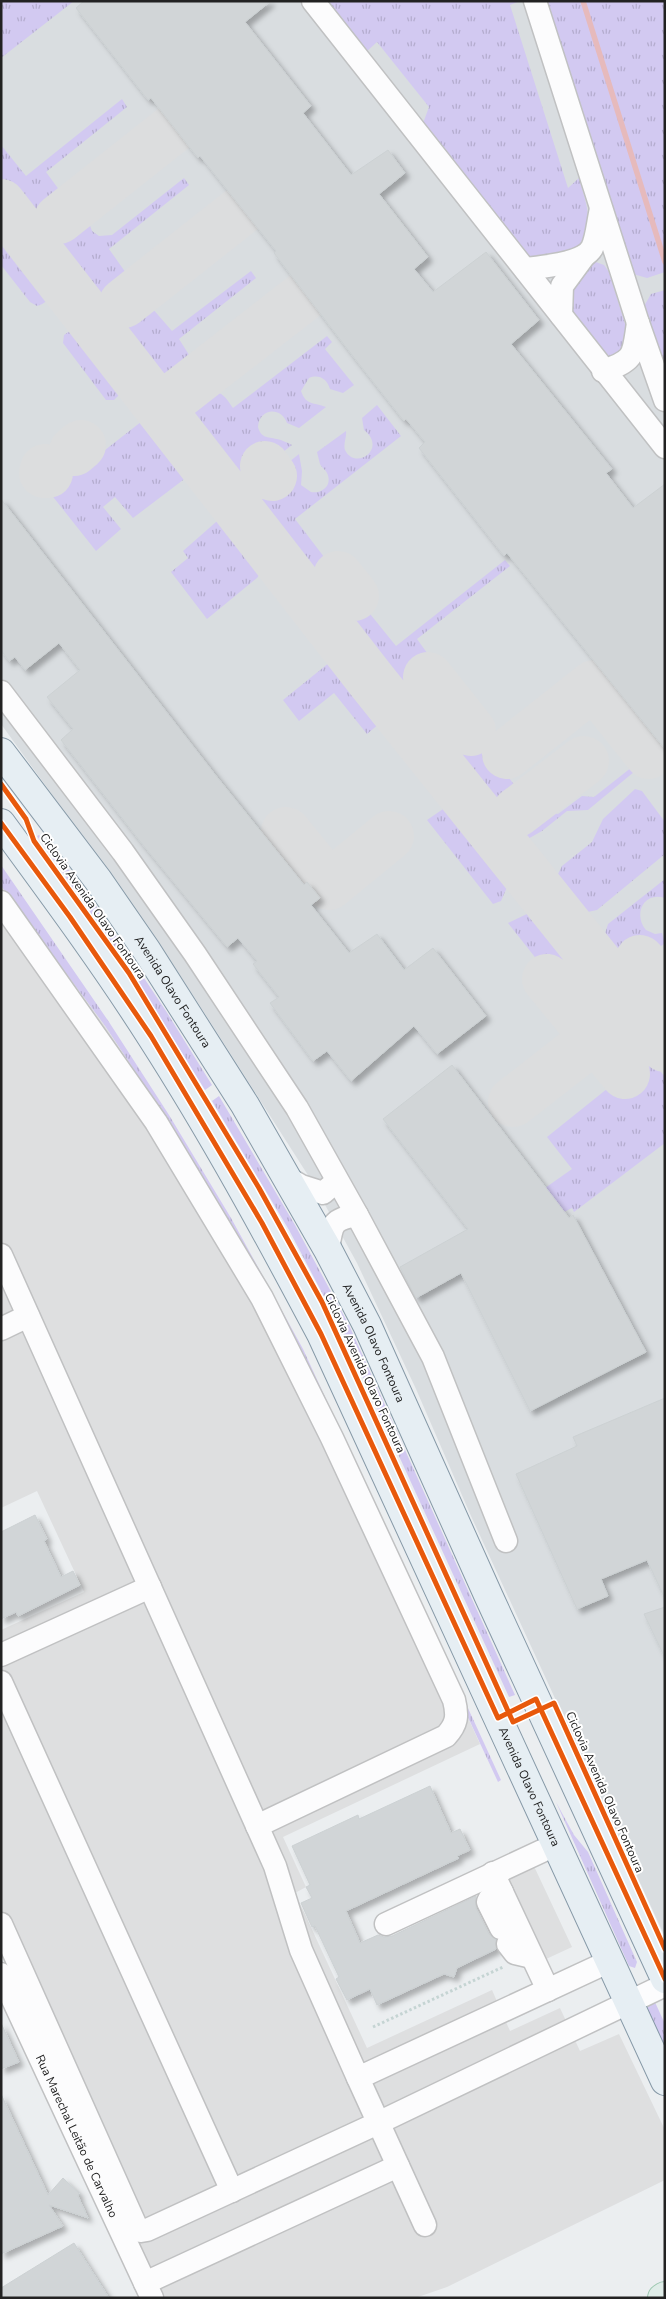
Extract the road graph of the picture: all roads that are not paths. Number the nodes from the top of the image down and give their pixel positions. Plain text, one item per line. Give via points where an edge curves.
1 (313, 1) edge
2 (535, 1) edge
3 (601, 208) junction
4 (585, 255) junction
5 (525, 269) junction
6 (560, 314) junction
7 (638, 323) junction
8 (603, 371) junction
9 (665, 400) edge
10 (665, 447) edge
11 (1, 692) edge
12 (1, 752) edge
13 (1, 823) edge
14 (1, 902) edge
15 (286, 1177) junction
16 (337, 1181) junction
17 (357, 1215) junction
18 (328, 1250) junction
19 (1, 1255) edge
20 (28, 1316) junction
21 (1, 1329) edge
22 (506, 1542) dead end
23 (150, 1587) junction
24 (1, 1655) edge
25 (1, 1682) edge
26 (6, 1708) edge
27 (558, 1746) junction
28 (518, 1761) junction
29 (581, 1798) junction
30 (541, 1810) junction
31 (257, 1826) junction
32 (557, 1844) junction
33 (498, 1882) junction
34 (1, 1924) edge
35 (386, 1924) dead end
36 (517, 1946) junction
37 (610, 1961) junction
38 (1, 1974) edge
39 (665, 1979) edge
40 (665, 1985) edge
41 (548, 1990) junction
42 (630, 2003) junction
43 (358, 2078) junction
44 (665, 2081) edge
45 (378, 2123) junction
46 (398, 2166) junction
47 (232, 2191) junction
48 (425, 2226) dead end
49 (665, 2286) edge
50 (148, 2290) edge
51 (655, 2298) edge

1 - 5 street
2 - 3 street
3 - 4 street via 592,248
3 - 7 street
4 - 5 street via 556,266
4 - 6 street via 562,286
5 - 6 street
6 - 8 street
7 - 8 street via 633,351 624,364
7 - 9 street
8 - 10 street
11 - 16 street via 196,954 297,1108
12 - 15 main road, Avenida Olavo Fontoura via 147,951 240,1097
13 - 28 main road, Avenida Olavo Fontoura via 151,1036 262,1223 321,1334
14 - 31 street via 156,1122 262,1298 332,1438 454,1700 456,1720 446,1736
15 - 16 street via 324,1193
15 - 18 main road, Avenida Olavo Fontoura
16 - 17 street
17 - 18 street via 338,1219 331,1226
17 - 22 street via 433,1357
18 - 27 main road, Avenida Olavo Fontoura via 367,1325
19 - 20 street
20 - 21 street
20 - 23 street
23 - 24 street
23 - 31 street
25 - 26 street
26 - 47 street
27 - 28 main road via 544,1761 528,1764
27 - 29 main road, Avenida Olavo Fontoura
28 - 30 main road, Avenida Olavo Fontoura
29 - 30 main road via 573,1794 559,1795
29 - 39 main road, Avenida Olavo Fontoura
30 - 32 main road, Avenida Olavo Fontoura
31 - 43 street via 280,1878 301,1950
32 - 33 street
32 - 37 main road, Avenida Olavo Fontoura
33 - 35 street
33 - 36 street
33 - 36 street via 488,1902
34 - 47 street via 138,2229 147,2230
36 - 41 street
37 - 41 street
37 - 42 main road, Avenida Olavo Fontoura
38 - 50 street, Rua Marechal Leitão de Carvalho
40 - 42 street
41 - 43 street
42 - 44 main road, Avenida Olavo Fontoura
42 - 45 street
43 - 45 street
45 - 46 street
45 - 47 street
46 - 48 street
46 - 50 street
49 - 51 main road

